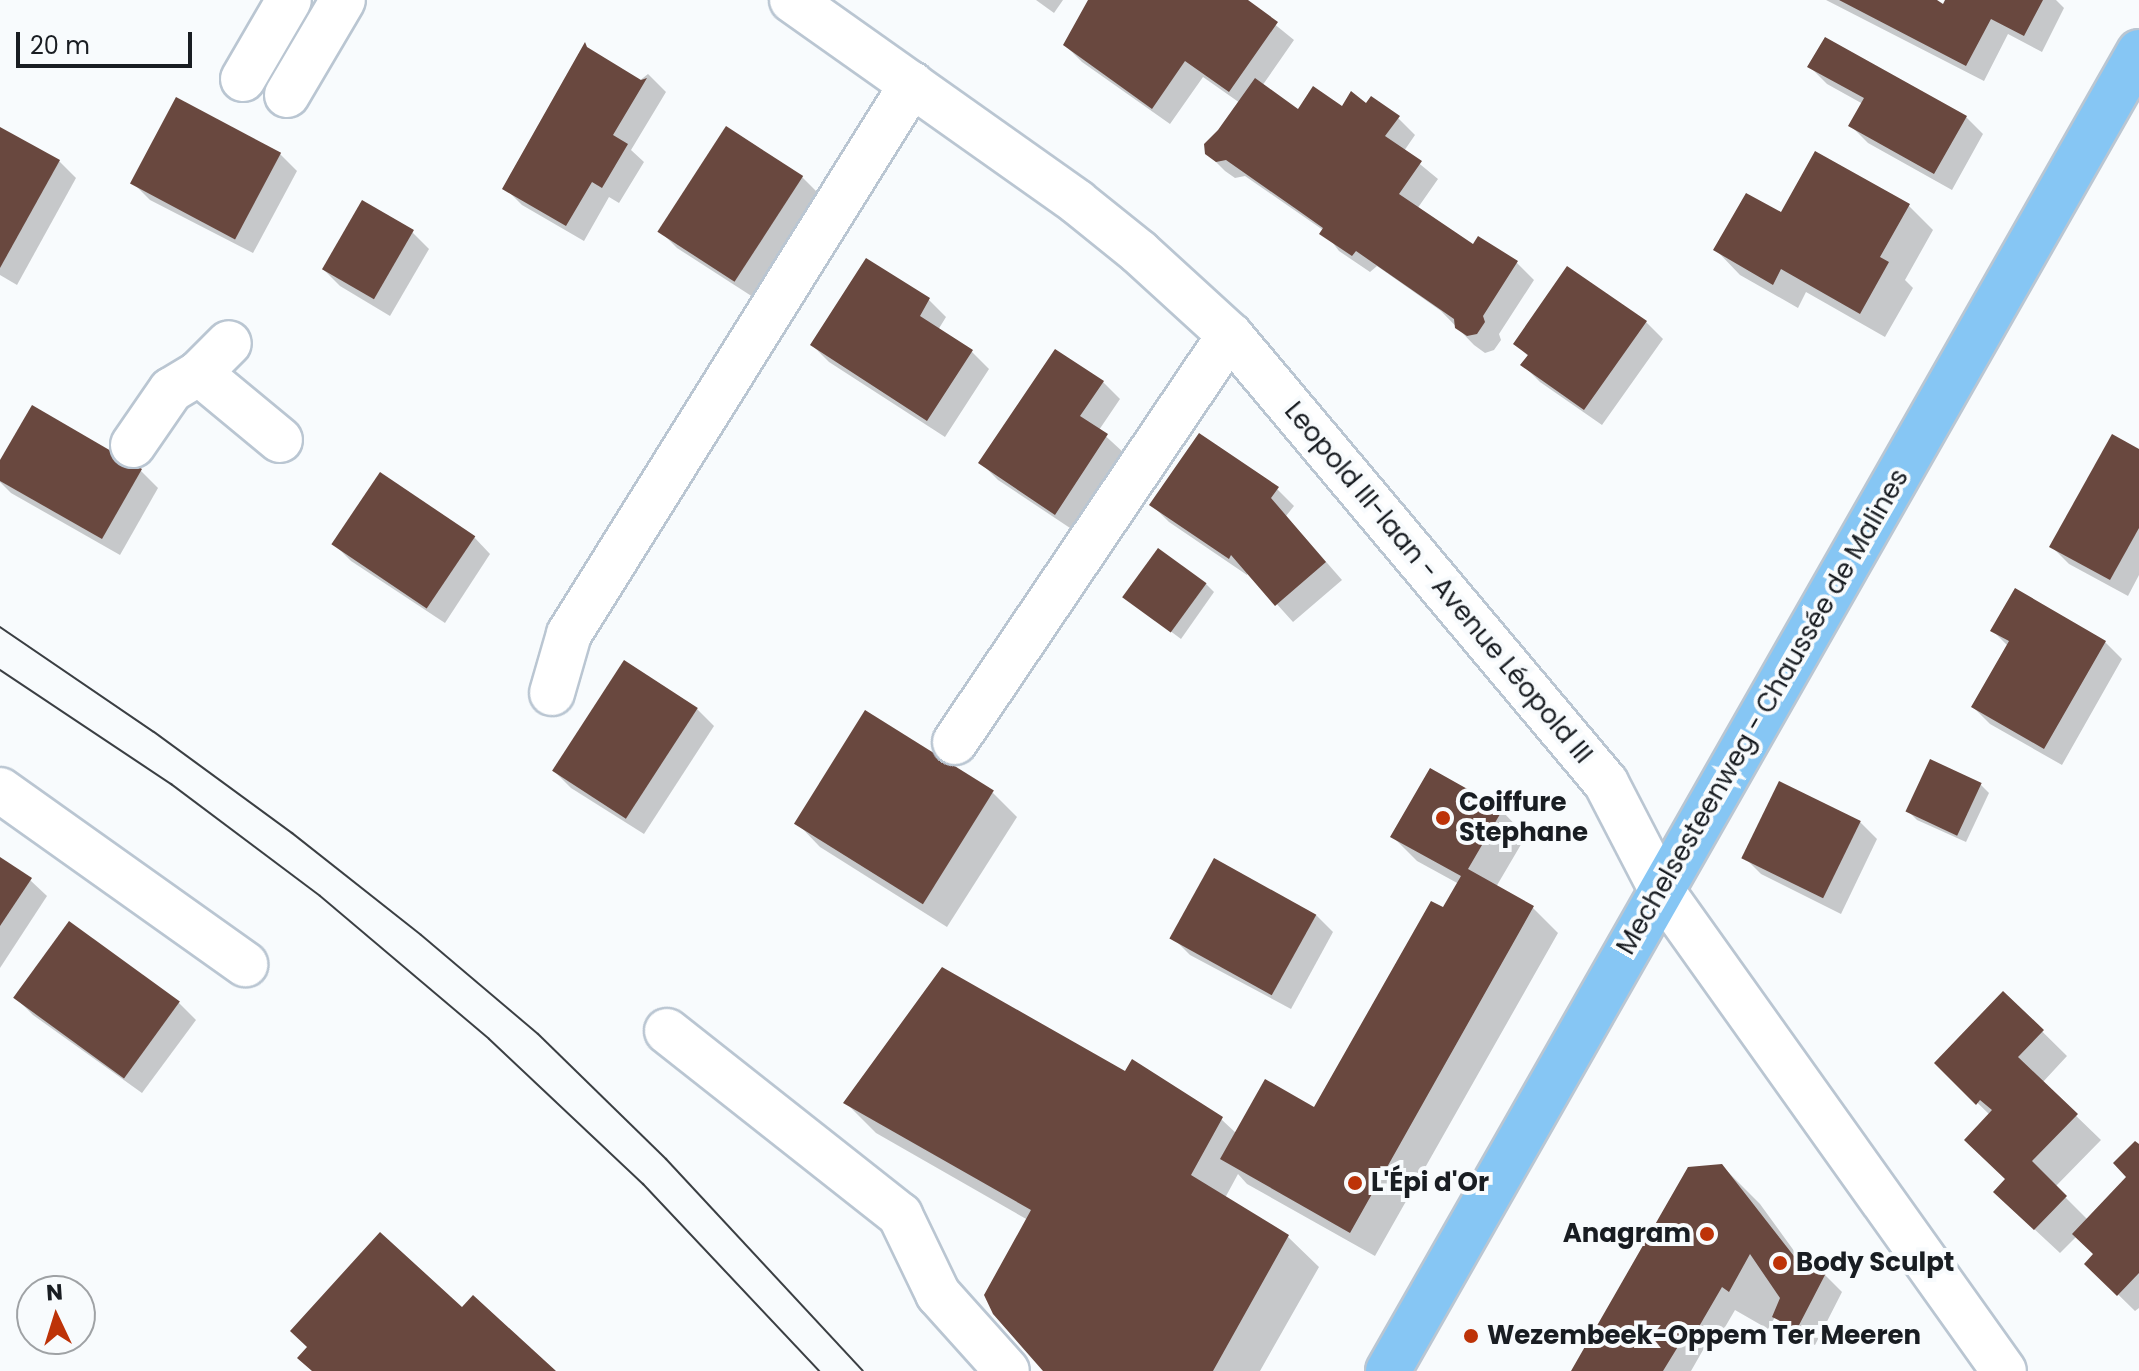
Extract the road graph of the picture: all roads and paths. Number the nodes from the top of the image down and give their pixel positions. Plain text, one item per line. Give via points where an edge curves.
1 (289, 0) edge
2 (343, 0) edge
3 (792, 0) edge
4 (2139, 52) edge
5 (243, 79) dead end
6 (912, 84) junction
7 (287, 95) dead end
8 (1230, 335) junction
9 (280, 440) dead end
10 (133, 445) dead end
11 (552, 693) dead end
12 (955, 742) dead end
13 (0, 790) edge
14 (1662, 891) junction
15 (245, 964) dead end
16 (667, 1031) dead end
17 (1007, 1371) edge
18 (1388, 1371) edge
19 (2004, 1371) edge

1 - 5 street
2 - 7 street
3 - 6 street, Leopold III-laan - Avenue Léopold III
4 - 14 main road, Mechelsesteenweg - Chaussée de Malines
6 - 8 street, Leopold III-laan - Avenue Léopold III via 1077,202
6 - 11 street via 569,634
8 - 12 street
8 - 14 street, Leopold III-laan - Avenue Léopold III via 1589,760 1622,810
9 - 10 street via 214,358 171,390
13 - 15 street
14 - 18 main road, Mechelsesteenweg - Chaussée de Malines
14 - 19 street, Leopold III-laan - Avenue Léopold III
16 - 17 street via 900,1215 938,1294

